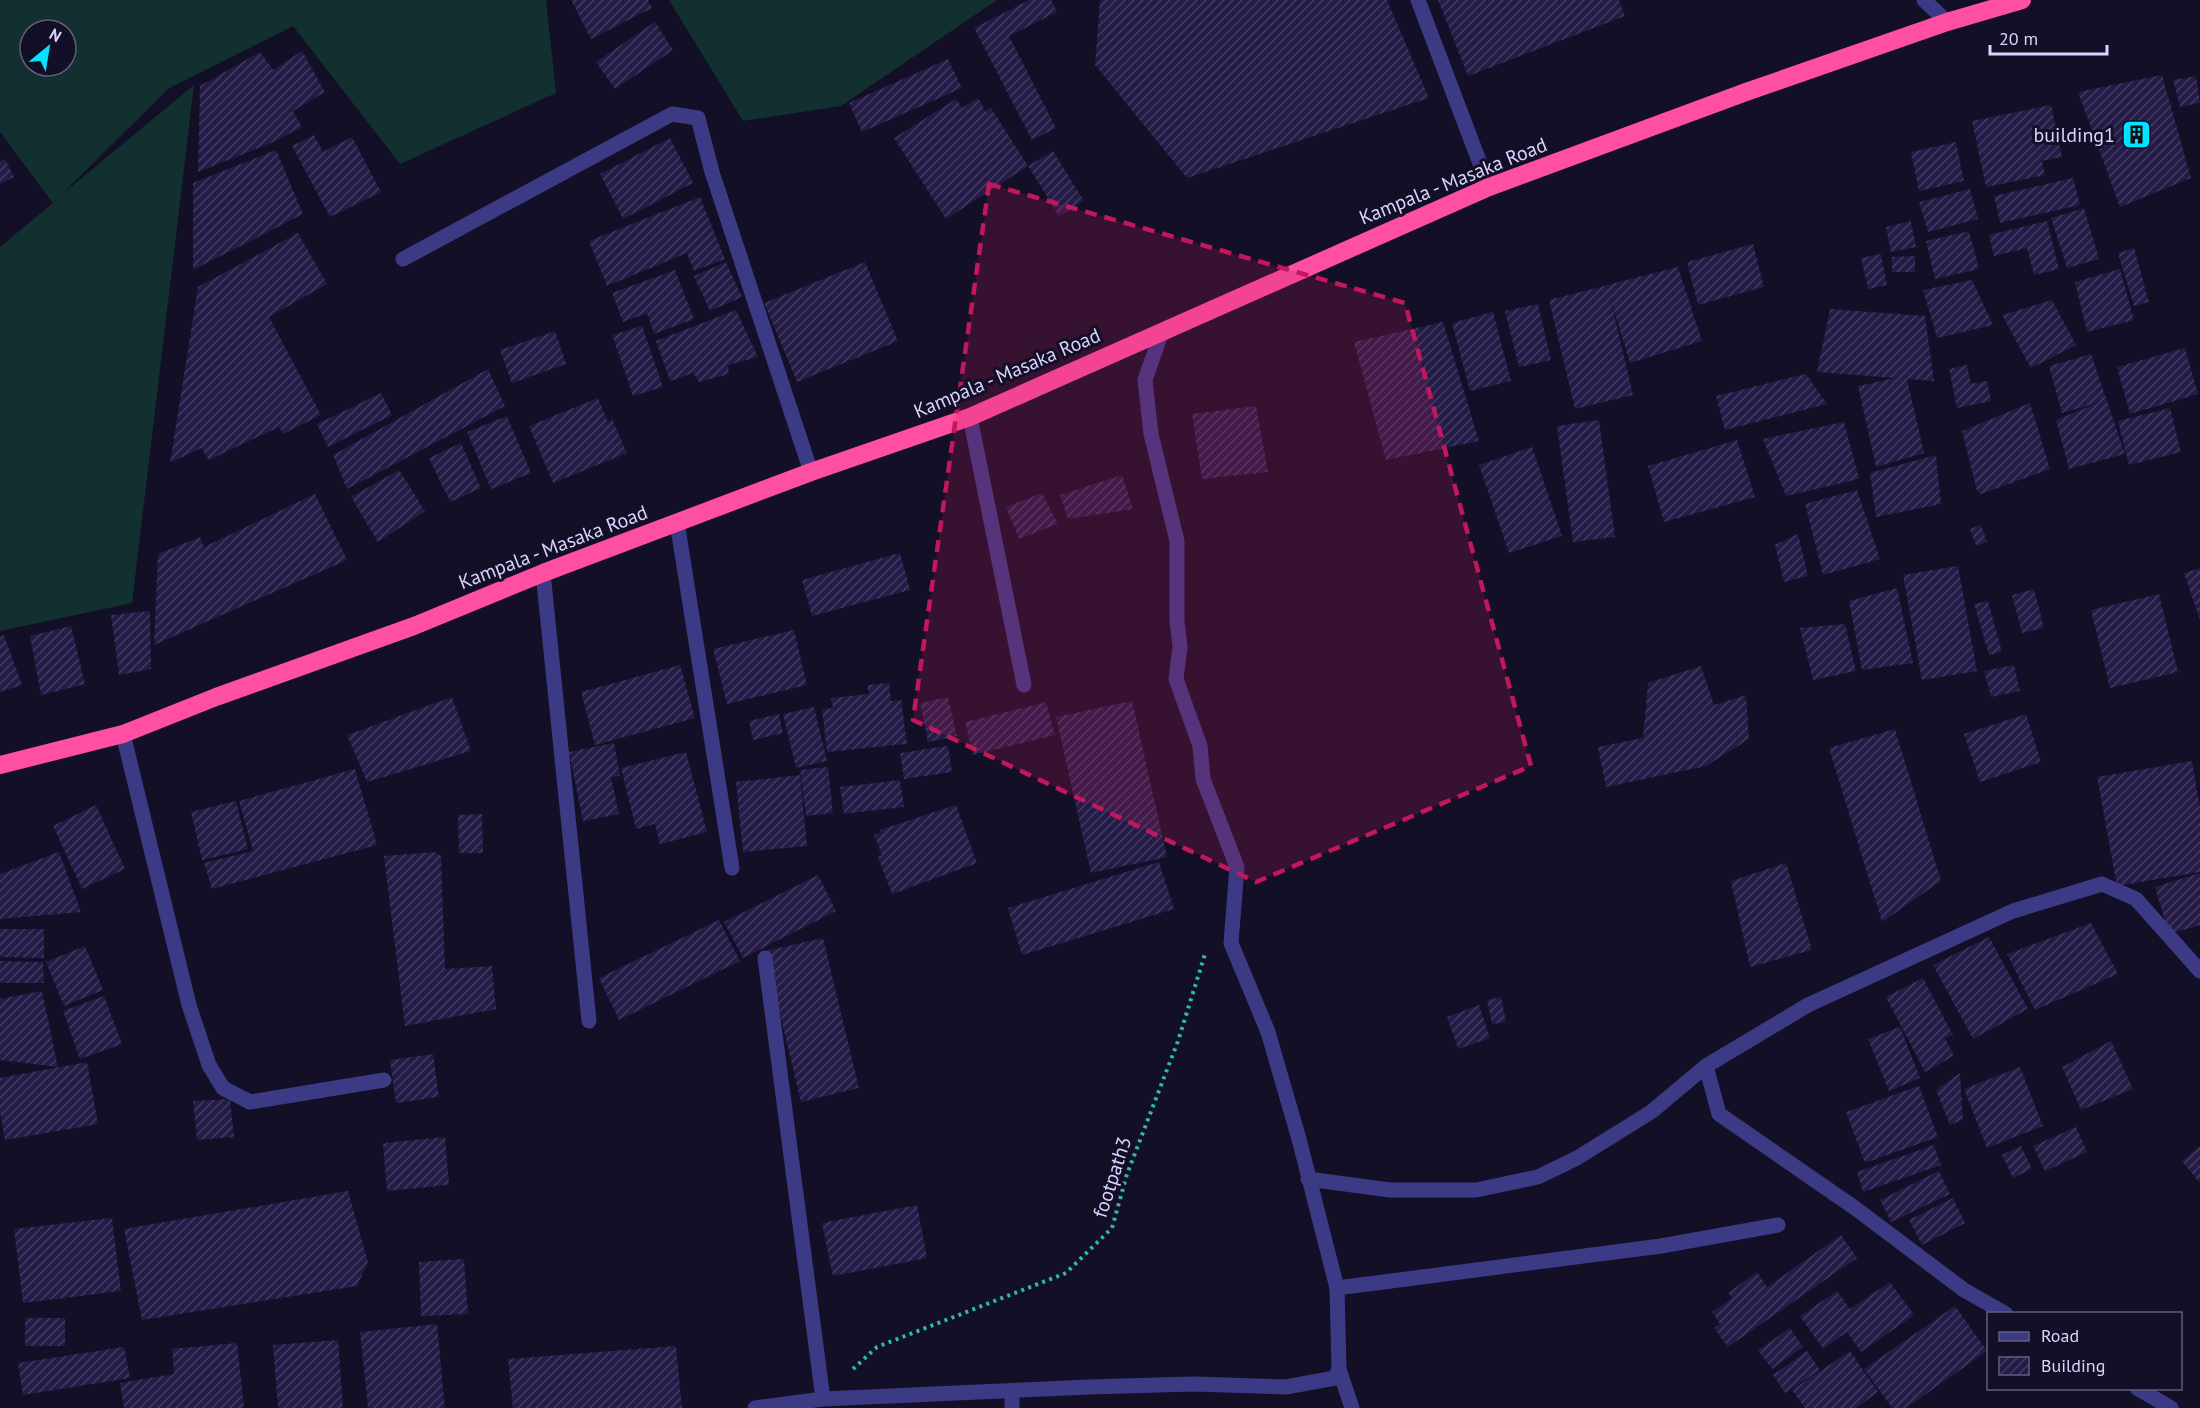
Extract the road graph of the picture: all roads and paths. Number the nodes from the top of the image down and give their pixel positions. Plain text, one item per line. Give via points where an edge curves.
1 (1418, 0) edge
2 (1924, 0) edge
3 (2022, 0) edge
4 (1947, 22) junction
5 (1489, 187) junction
6 (403, 259) dead end
7 (1162, 330) junction
8 (970, 417) junction
9 (811, 472) junction
10 (677, 522) junction
11 (543, 573) junction
12 (1024, 685) dead end
13 (123, 734) junction
14 (0, 765) edge
15 (732, 868) dead end
16 (1206, 950) dead end
17 (765, 958) dead end
18 (2200, 971) edge
19 (589, 1021) dead end
20 (1706, 1066) junction
21 (384, 1080) dead end
22 (1308, 1179) junction
23 (1778, 1225) dead end
24 (1337, 1288) junction
25 (2002, 1312) edge
26 (1339, 1369) junction
27 (2139, 1390) edge
28 (1012, 1392) junction
29 (823, 1399) junction
30 (755, 1408) edge
31 (1012, 1408) edge
32 (1352, 1408) edge
33 (2171, 1408) edge

1 - 5 street
2 - 4 street
3 - 4 highway, Kampala - Masaka Road
4 - 5 highway, Kampala - Masaka Road
5 - 7 highway, Kampala - Masaka Road
6 - 9 street via 672,114 698,118 712,172
7 - 8 highway, Kampala - Masaka Road
7 - 22 street via 1145,380 1151,434 1177,541 1180,647 1176,679 1200,746 1203,779 1237,867 1231,943 1268,1032
8 - 9 highway, Kampala - Masaka Road
8 - 12 street
9 - 10 highway, Kampala - Masaka Road
10 - 11 highway, Kampala - Masaka Road
10 - 15 street
11 - 13 highway, Kampala - Masaka Road via 414,626
11 - 19 street
13 - 14 highway, Kampala - Masaka Road
13 - 21 street via 189,1005 209,1065 223,1088 250,1102
16 - 29 path, footpath3 via 1178,1041 1127,1174 1112,1228 1066,1273 877,1347
17 - 29 street
18 - 20 street via 2136,899 2102,884 2013,911 1923,952 1808,1005
20 - 22 street via 1651,1112 1538,1177 1476,1190 1390,1190
20 - 25 street via 1719,1114 1855,1208 1964,1290
22 - 24 street
23 - 24 street via 1661,1246
24 - 26 street
26 - 28 street via 1335,1378 1286,1387 1193,1384
26 - 32 street
27 - 33 street
28 - 29 street
28 - 31 street
29 - 30 street

